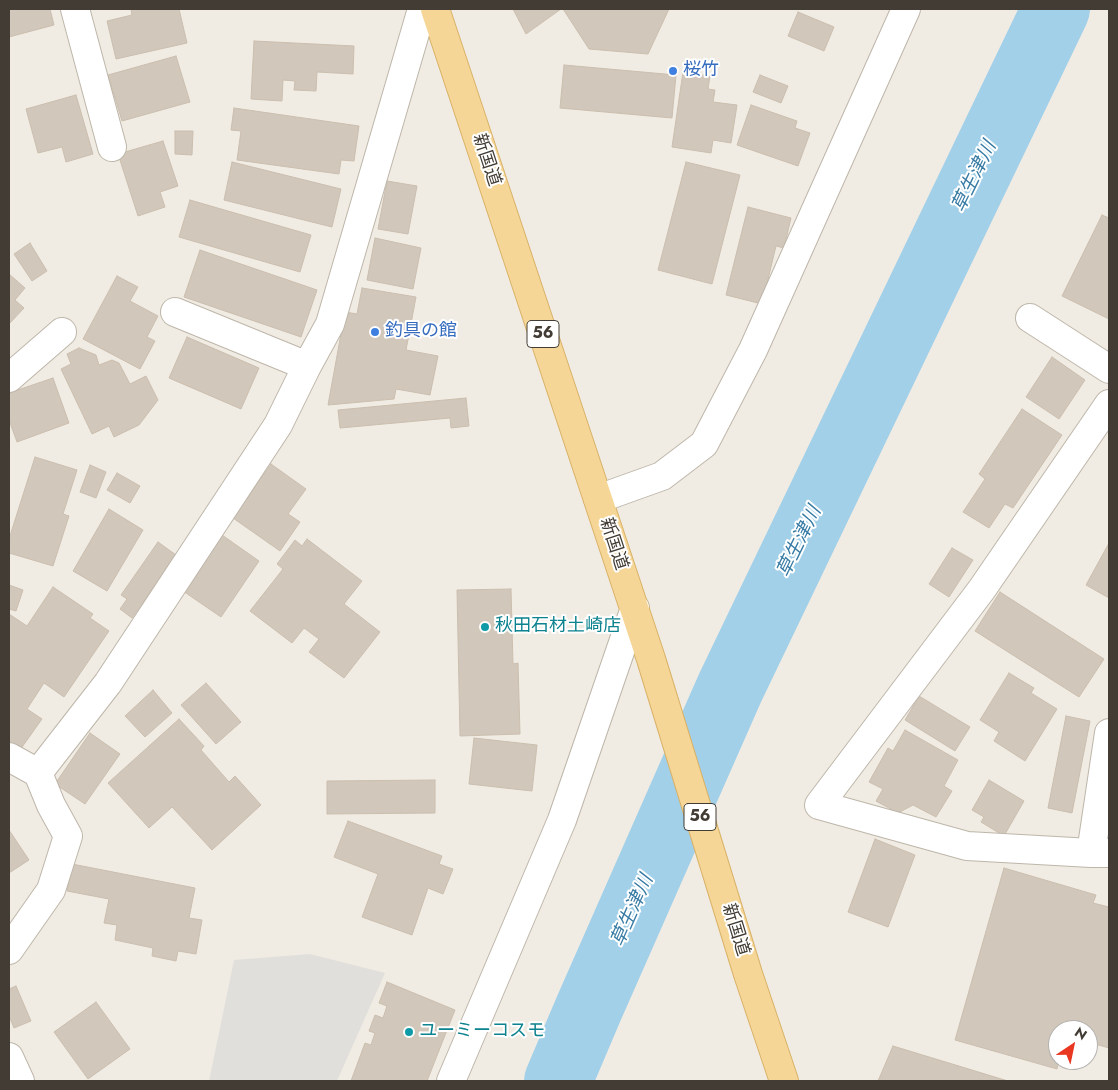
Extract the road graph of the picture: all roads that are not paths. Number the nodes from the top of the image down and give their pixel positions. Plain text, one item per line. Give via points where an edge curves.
1 (75, 9) edge
2 (422, 9) edge
3 (435, 9) edge
4 (906, 9) edge
5 (112, 148) dead end
6 (175, 312) dead end
7 (1030, 318) dead end
8 (62, 332) dead end
9 (307, 366) junction
10 (1109, 368) edge
11 (9, 378) edge
12 (1109, 404) edge
13 (598, 499) junction
14 (635, 608) junction
15 (1109, 733) edge
16 (9, 757) edge
17 (38, 773) junction
18 (1100, 853) edge
19 (9, 950) edge
20 (9, 1058) edge
21 (20, 1081) edge
22 (451, 1081) edge
23 (784, 1081) edge

1 - 5 street
2 - 9 street via 330,324
3 - 13 main road, 新国道 / 56
4 - 13 street via 754,350 704,444 662,476
6 - 9 street
7 - 10 street
8 - 11 street
9 - 17 street via 278,425 108,683
12 - 18 street via 982,590 819,805 966,846
13 - 14 main road, 新国道 / 56
14 - 22 street via 562,820
14 - 23 main road, 新国道 / 56
15 - 18 street
16 - 17 street
17 - 19 street via 68,836 52,890
20 - 21 street

